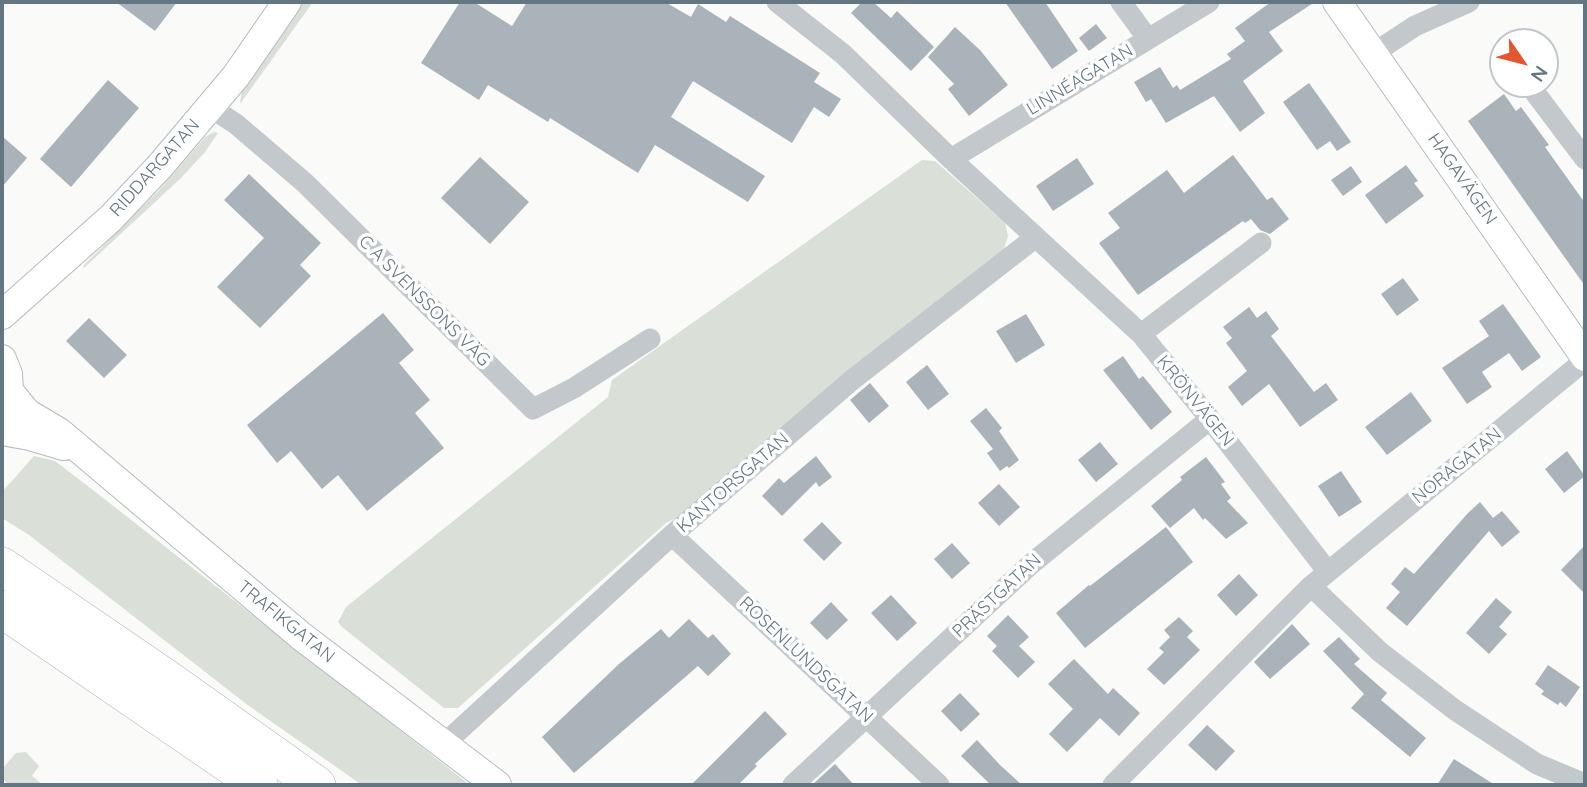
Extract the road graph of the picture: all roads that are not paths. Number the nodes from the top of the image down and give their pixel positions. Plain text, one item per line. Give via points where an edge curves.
1 (287, 2) edge
2 (777, 2) edge
3 (1121, 2) edge
4 (1209, 2) edge
5 (1337, 2) edge
6 (1458, 4) edge
7 (1148, 39) junction
8 (1374, 52) junction
9 (1539, 98) edge
10 (210, 107) junction
11 (951, 159) junction
12 (1585, 159) edge
13 (1036, 237) junction
14 (1261, 243) dead end
15 (2, 315) edge
16 (1141, 334) junction
17 (650, 339) dead end
18 (1585, 358) edge
19 (2, 359) edge
20 (5, 402) edge
21 (1210, 419) junction
22 (2, 431) edge
23 (81, 452) junction
24 (672, 536) junction
25 (2, 566) edge
26 (1328, 572) junction
27 (1311, 586) junction
28 (2, 609) edge
29 (867, 718) junction
30 (443, 744) junction
31 (1585, 784) edge
32 (259, 785) edge
33 (317, 785) edge
34 (497, 785) edge
35 (793, 785) edge
36 (939, 785) edge
37 (1113, 785) edge

1 - 10 street, RIDDARGATAN
2 - 11 street, KRÖNVÄGEN via 843,54
3 - 7 street
4 - 7 street, LINNÉAGATAN
5 - 8 street, HAGAVÄGEN
6 - 8 street
7 - 11 street, LINNÉAGATAN
8 - 18 street, HAGAVÄGEN
9 - 12 street
10 - 15 street, RIDDARGATAN via 111,218
10 - 17 street, C A SVENSSONS VÄG via 305,183 533,409
11 - 13 street, KRÖNVÄGEN
13 - 16 street, KRÖNVÄGEN
13 - 24 street, KANTORSGATAN via 852,380
14 - 16 street
16 - 21 street, KRÖNVÄGEN
18 - 26 street, NORAGATAN
19 - 20 street via 8,374
20 - 23 street, TRAFIKGATAN via 59,432
21 - 26 street, KRÖNVÄGEN
21 - 29 street, PRÄSTGATAN via 1031,564
22 - 23 street, TRAFIKGATAN
23 - 30 street, TRAFIKGATAN via 301,636
24 - 29 street, ROSENLUNDSGATAN
24 - 30 street, KANTORSGATAN
25 - 33 highway
26 - 27 street
27 - 31 street via 1380,652 1455,710 1537,764
27 - 37 street
28 - 32 highway
29 - 35 street, PRÄSTGATAN
29 - 36 street, ROSENLUNDSGATAN
30 - 34 street, TRAFIKGATAN

